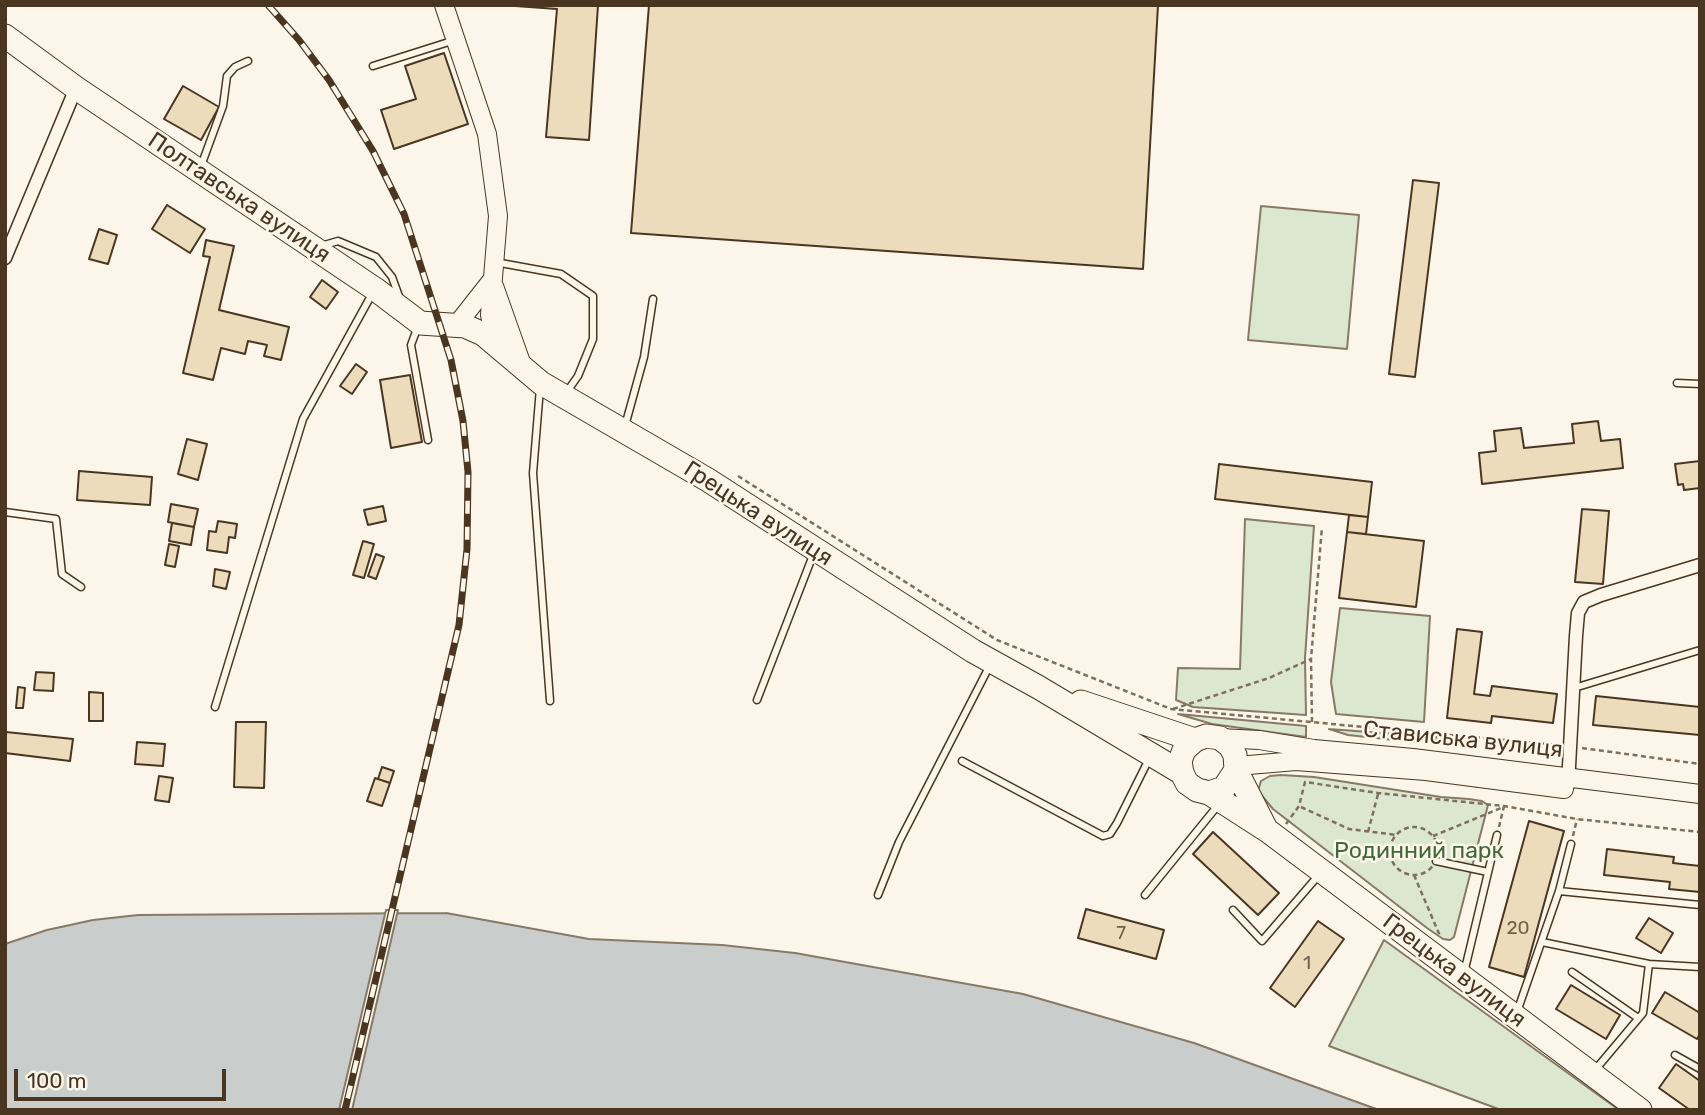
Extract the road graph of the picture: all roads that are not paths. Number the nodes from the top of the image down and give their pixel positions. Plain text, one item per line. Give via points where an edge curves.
1 (444, 5) edge
2 (5, 36) edge
3 (456, 40) junction
4 (248, 61) dead end
5 (373, 66) dead end
6 (76, 88) junction
7 (199, 172) junction
8 (8, 244) edge
9 (313, 248) junction
10 (5, 258) edge
11 (493, 261) junction
12 (492, 280) junction
13 (374, 289) junction
14 (653, 299) dead end
15 (412, 317) junction
16 (455, 327) junction
17 (490, 340) junction
18 (532, 376) junction
19 (1677, 383) dead end
20 (1700, 384) edge
21 (564, 396) junction
22 (624, 431) junction
23 (428, 440) dead end
24 (5, 512) edge
25 (815, 550) junction
26 (1700, 565) edge
27 (82, 587) dead end
28 (1700, 650) edge
29 (991, 662) junction
30 (1038, 688) junction
31 (1574, 688) junction
32 (757, 700) dead end
33 (550, 701) dead end
34 (215, 707) dead end
35 (1220, 738) junction
36 (1195, 740) junction
37 (1151, 755) junction
38 (962, 761) dead end
39 (1236, 768) junction
40 (1182, 774) junction
41 (1569, 783) junction
42 (1700, 794) edge
43 (1215, 797) junction
44 (1700, 805) edge
45 (1271, 834) junction
46 (1497, 835) road end
47 (1571, 844) road end
48 (1436, 861) road end
49 (1321, 872) junction
50 (1488, 872) junction
51 (1559, 891) junction
52 (878, 895) dead end
53 (1145, 895) dead end
54 (1700, 905) edge
55 (1233, 910) dead end
56 (1542, 942) junction
57 (1649, 964) junction
58 (1700, 967) edge
59 (1573, 972) dead end
60 (1463, 978) junction
61 (1516, 1017) junction
62 (1639, 1018) junction
63 (1675, 1055) dead end
64 (1700, 1069) edge
65 (1591, 1074) junction
66 (1640, 1110) edge

1 - 3 main road
2 - 6 highway, Полтавська вулиця
3 - 5 lane
3 - 11 main road via 487,134 498,216
4 - 7 lane via 227,76 223,106
6 - 7 highway, Полтавська вулиця
6 - 8 street
7 - 9 highway, Полтавська вулиця
8 - 10 street
9 - 13 highway, Полтавська вулиця
9 - 15 lane via 338,241 376,257
11 - 12 main road
11 - 21 lane via 561,274 593,296 593,339
12 - 16 main road
12 - 17 main road
12 - 18 main road
13 - 15 highway, Полтавська вулиця
13 - 34 lane via 303,419
14 - 22 lane
15 - 16 highway, Полтавська вулиця
15 - 23 lane via 411,345
16 - 17 highway, Полтавська вулиця via 465,326
17 - 18 highway, Грецька вулиця
18 - 21 highway, Грецька вулиця
18 - 33 lane via 533,473
19 - 20 lane
21 - 22 highway, Грецька вулиця
22 - 25 highway, Грецька вулиця
24 - 27 lane via 56,519 62,574
25 - 29 highway, Грецька вулиця
25 - 32 lane
26 - 31 street via 1584,603 1578,613
28 - 31 lane
29 - 30 highway, Грецька вулиця
29 - 52 lane via 899,842
30 - 36 highway, Грецька вулиця
30 - 37 highway, Грецька вулиця
31 - 41 street
35 - 36 highway
35 - 39 highway via 1235,755
35 - 41 main road, Стависька вулиця via 1413,758
36 - 40 highway via 1184,750
37 - 38 lane via 1117,823 1103,836
37 - 40 highway, Грецька вулиця
39 - 41 main road, Стависька вулиця via 1296,761
39 - 43 highway
39 - 45 highway, Грецька вулиця
40 - 43 highway via 1198,790
41 - 42 main road, Стависька вулиця
41 - 44 main road, Стависька вулиця
43 - 45 highway, Грецька вулиця
43 - 53 lane
45 - 49 highway, Грецька вулиця
46 - 50 lane
47 - 51 lane
48 - 50 lane
49 - 55 lane via 1262,942
49 - 60 highway, Грецька вулиця
50 - 60 lane
51 - 54 lane
51 - 56 lane
56 - 57 lane
56 - 61 lane
57 - 58 lane
57 - 62 lane
59 - 62 lane
60 - 61 highway, Грецька вулиця
61 - 65 highway, Грецька вулиця
62 - 65 lane
63 - 64 lane
65 - 66 highway, Грецька вулиця

